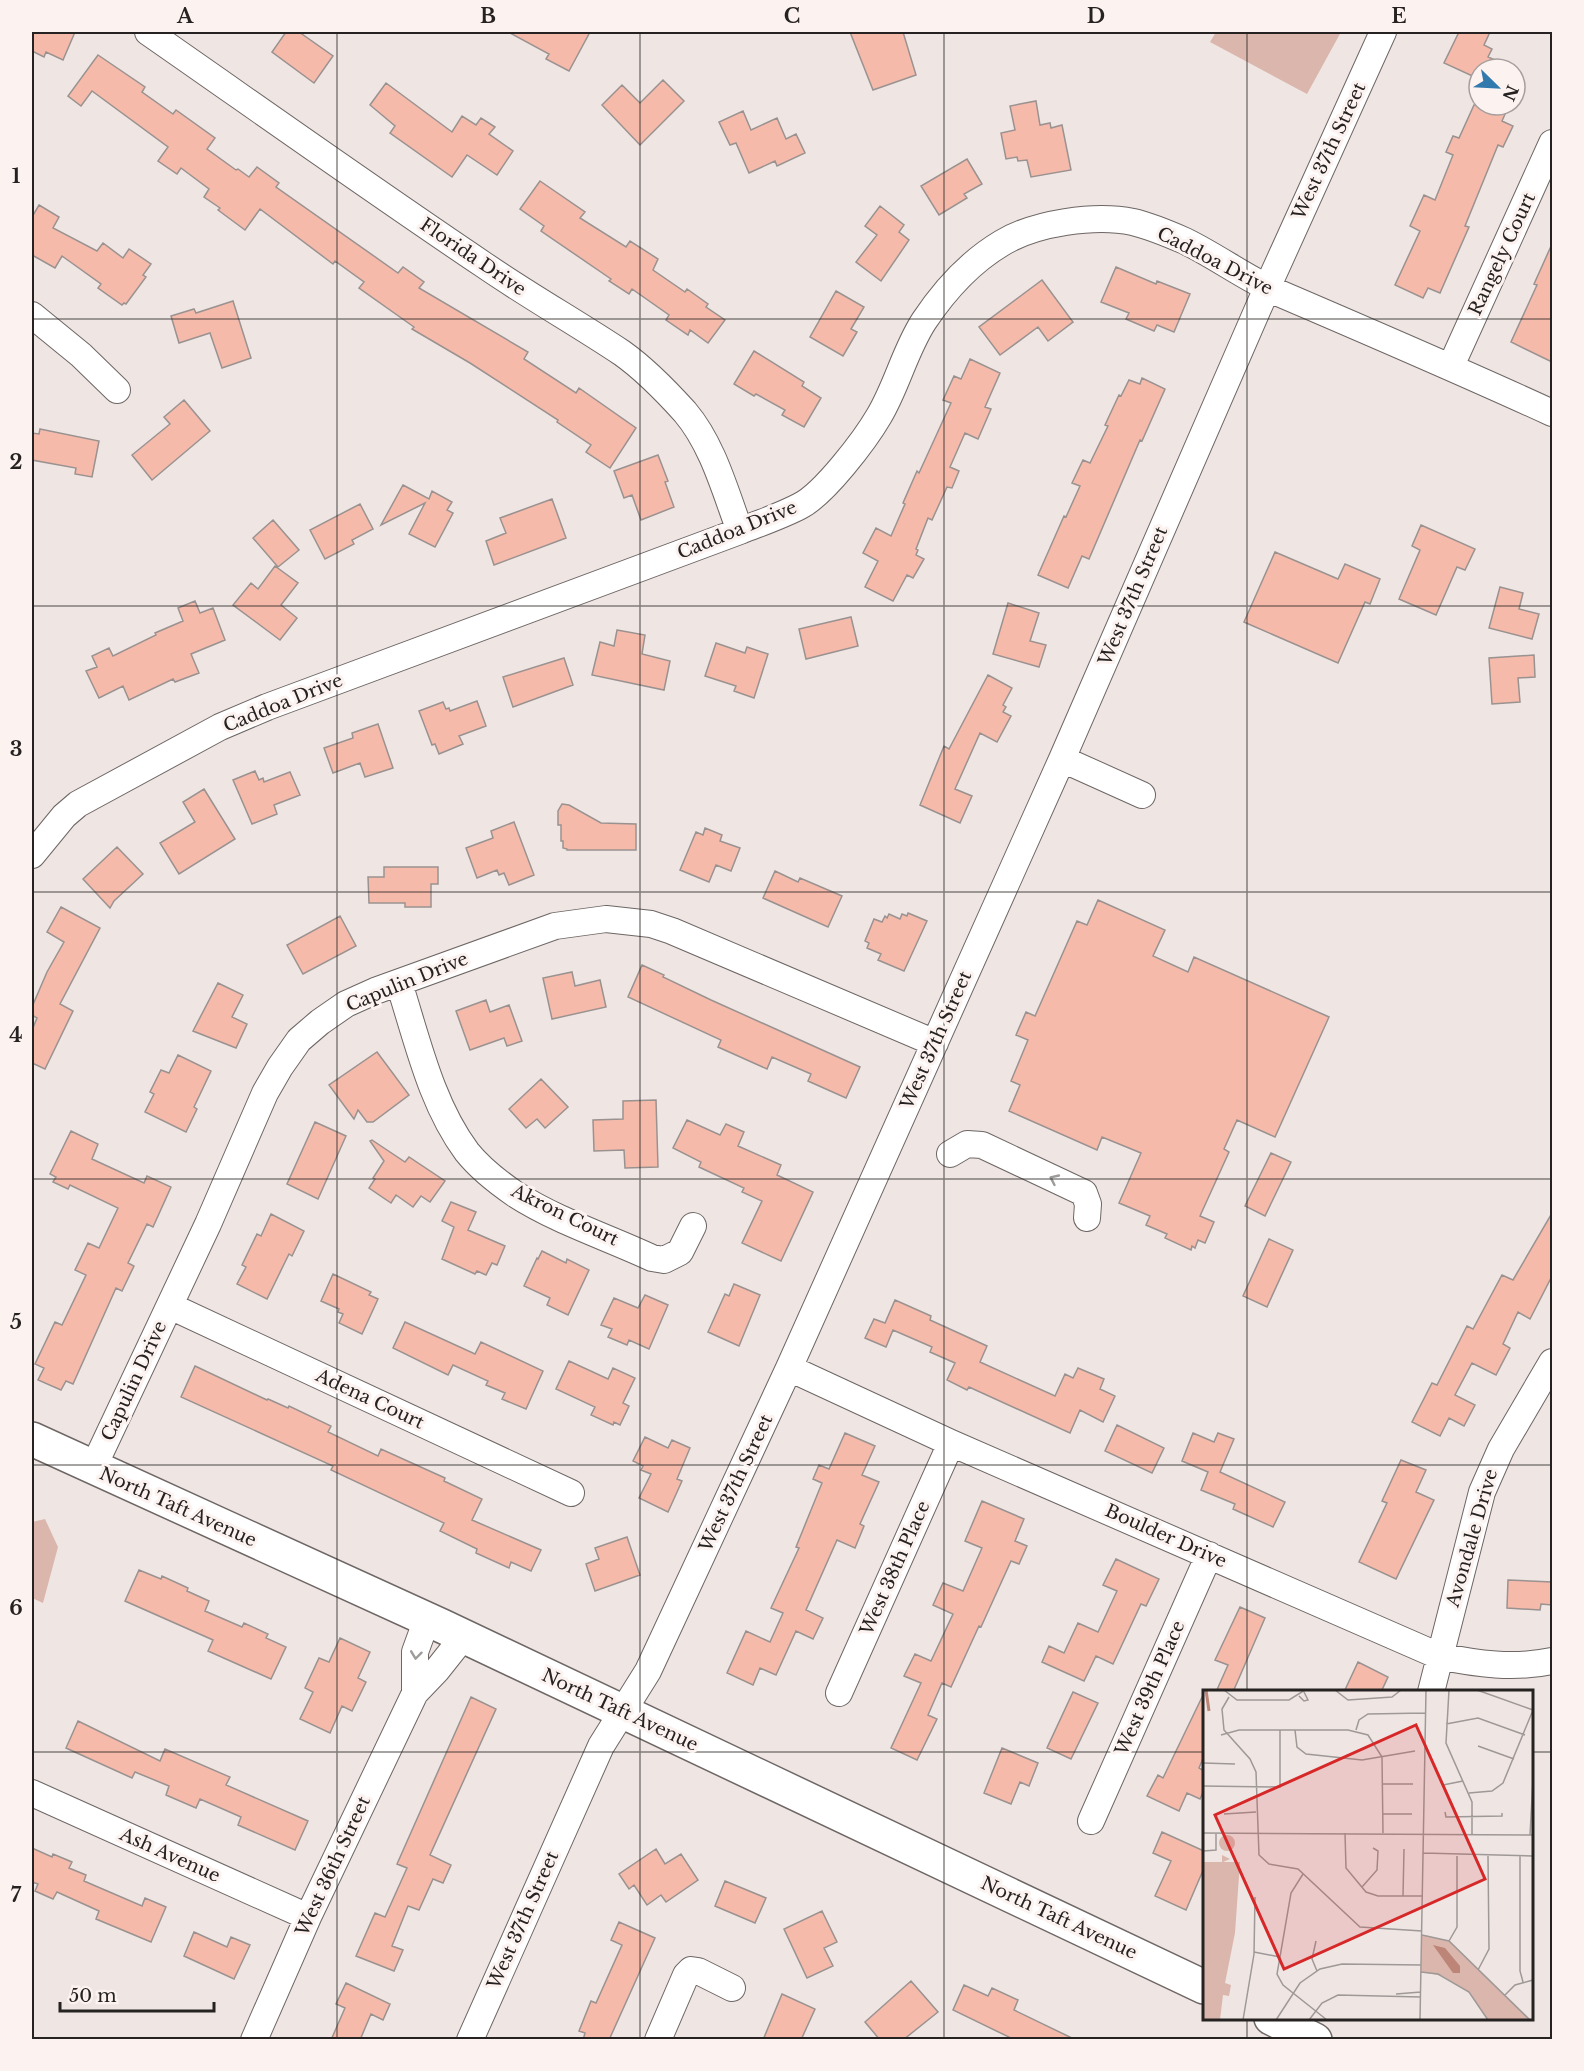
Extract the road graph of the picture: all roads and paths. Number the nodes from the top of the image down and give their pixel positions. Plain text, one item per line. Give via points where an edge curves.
1 (148, 32) edge
2 (1383, 32) edge
3 (1552, 143) edge
4 (1267, 288) junction
5 (32, 315) edge
6 (1450, 366) junction
7 (117, 390) dead end
8 (1552, 413) edge
9 (740, 531) junction
10 (1062, 759) junction
11 (1142, 795) dead end
12 (32, 855) edge
13 (399, 982) junction
14 (935, 1043) junction
15 (950, 1154) dead end
16 (1087, 1218) dead end
17 (693, 1226) dead end
18 (170, 1306) junction
19 (1552, 1362) edge
20 (789, 1368) junction
21 (32, 1439) edge
22 (951, 1443) junction
23 (93, 1468) junction
24 (571, 1493) dead end
25 (1209, 1555) junction
26 (427, 1619) junction
27 (464, 1636) junction
28 (1439, 1656) junction
29 (1552, 1661) edge
30 (1431, 1690) edge
31 (415, 1693) junction
32 (839, 1693) dead end
33 (624, 1712) junction
34 (32, 1793) edge
35 (1091, 1821) dead end
36 (308, 1917) junction
37 (1203, 1987) edge
38 (732, 1988) dead end
39 (1273, 2020) edge
40 (254, 2040) edge
41 (470, 2040) edge
42 (658, 2040) edge
43 (1316, 2040) edge

1 - 9 street, Florida Drive via 445,239 623,354 654,380 699,432
2 - 4 street, West 37th Street
3 - 6 street, Rangely Court
4 - 6 street, Caddoa Drive
4 - 9 street, Caddoa Drive via 1186,242 1135,223 1069,221 1003,242 960,276 924,322 879,416 824,486 802,506
4 - 10 street, West 37th Street
5 - 7 street
6 - 8 street, Caddoa Drive
9 - 12 street, Caddoa Drive via 220,727 78,804
10 - 11 street
10 - 14 street, West 37th Street
13 - 14 street, Capulin Drive via 555,926 606,918 629,920 672,931
13 - 17 street, Akron Court via 430,1079 454,1133 492,1175 536,1205 652,1257 664,1260 680,1251
13 - 18 street, Capulin Drive via 346,1004 299,1040 265,1093
14 - 20 street, West 37th Street
16 -> 15 street via 1084,1193 982,1145 967,1144
18 - 23 street, Capulin Drive
18 - 24 street, Adena Court
19 - 28 street, Avondale Drive via 1501,1449 1482,1492
20 - 22 street, Boulder Drive
20 - 33 street, West 37th Street via 648,1671
21 - 23 main road, North Taft Avenue
22 - 25 street, Boulder Drive
22 - 32 street, West 38th Place
23 - 26 main road, North Taft Avenue
25 - 28 street, Boulder Drive
25 - 35 street, West 39th Place
26 - 27 main road, North Taft Avenue
26 -> 31 street, West 36th Street via 415,1652
27 - 31 street, West 36th Street
27 - 33 main road, North Taft Avenue
28 - 29 street, Boulder Drive via 1511,1666
28 - 30 street, Avondale Drive
31 - 36 street, West 36th Street
33 - 37 main road, North Taft Avenue
33 - 41 street, West 37th Street via 601,1746
34 - 36 street, Ash Avenue
36 - 40 street, West 36th Street
38 - 42 street via 692,1970 686,1975
39 - 43 main road

